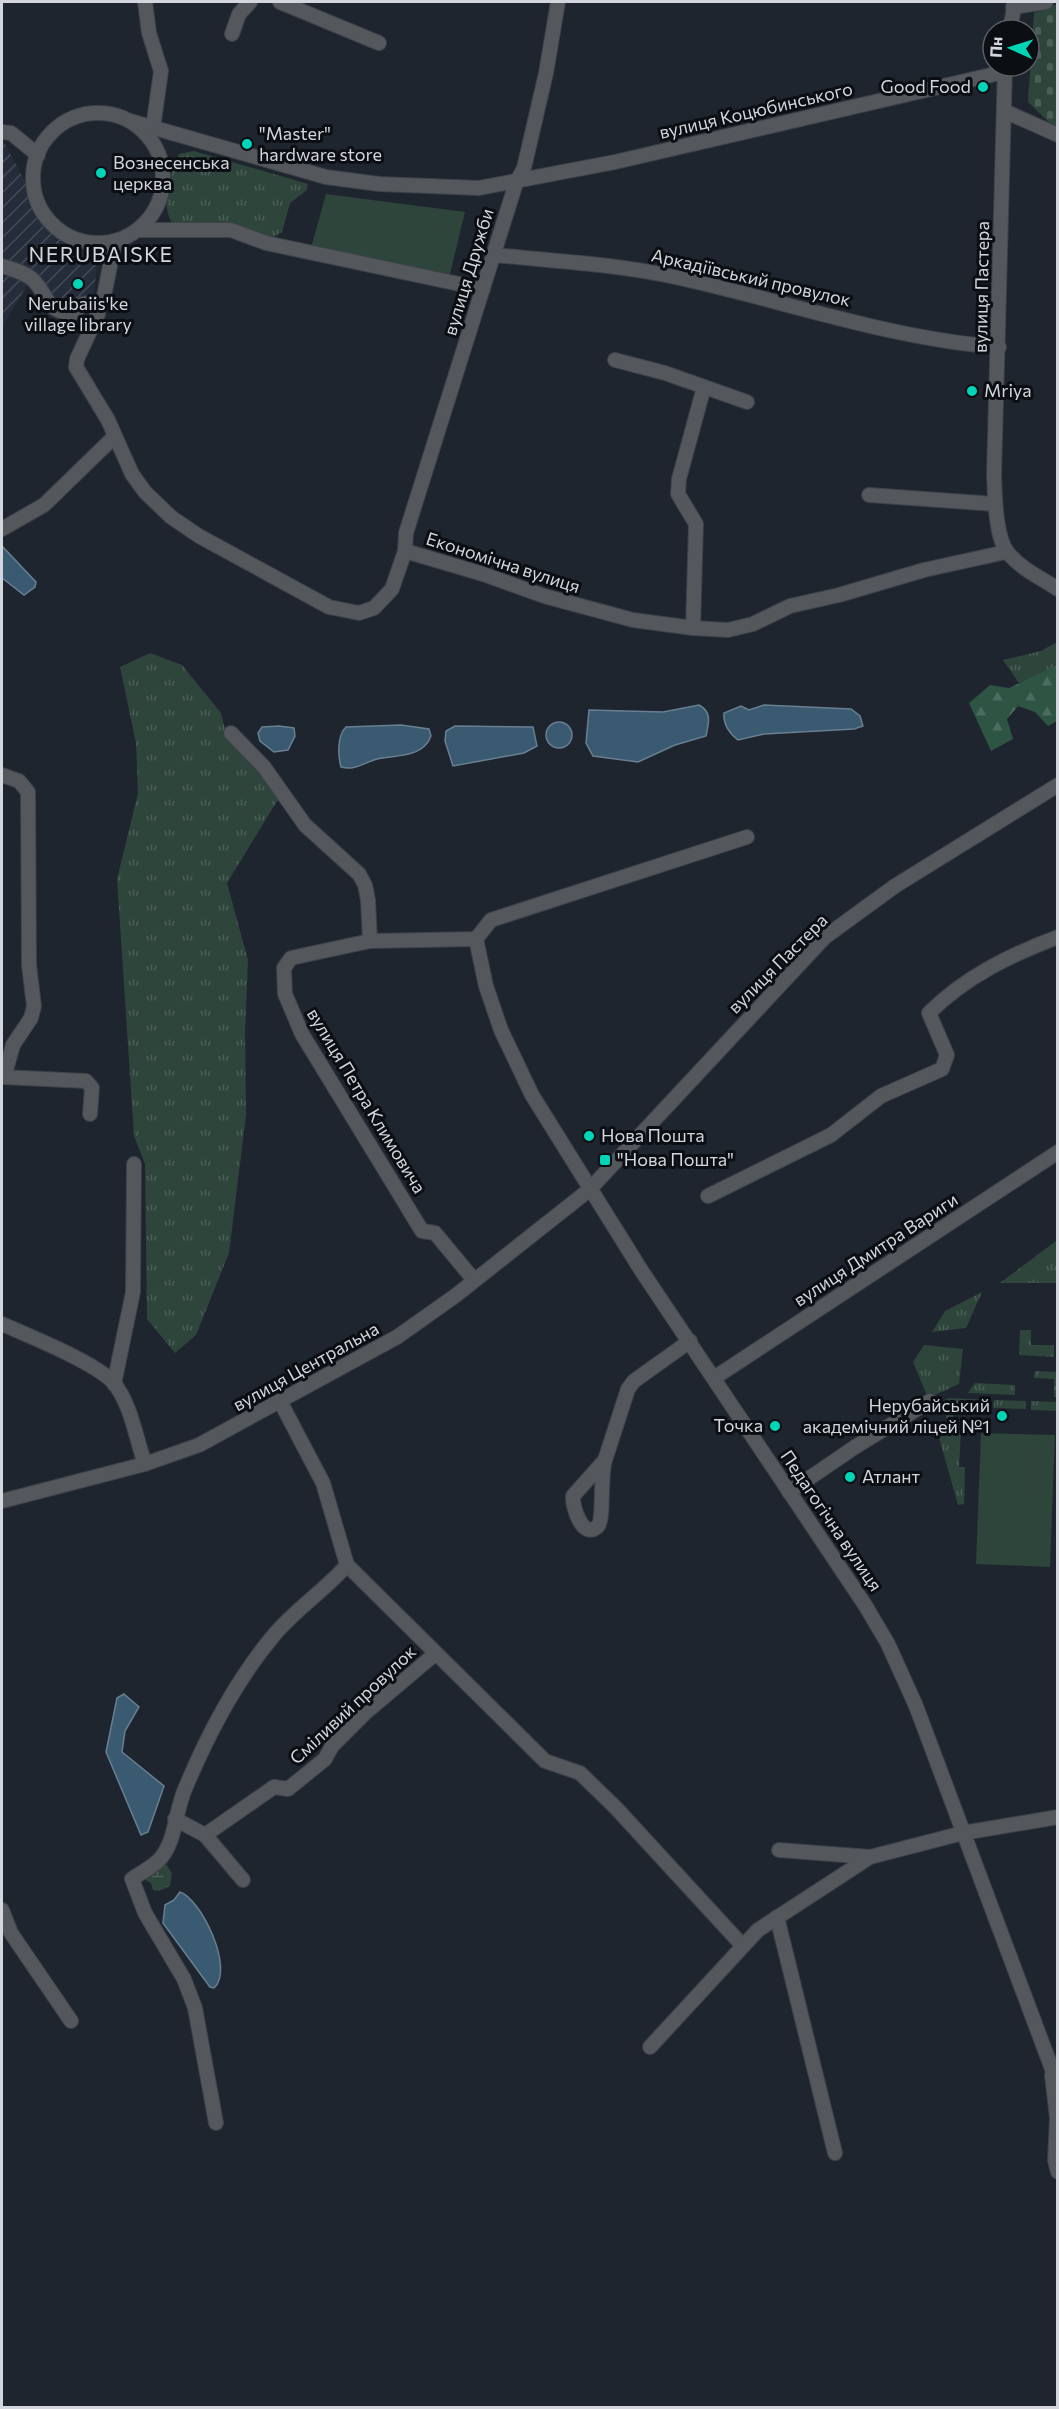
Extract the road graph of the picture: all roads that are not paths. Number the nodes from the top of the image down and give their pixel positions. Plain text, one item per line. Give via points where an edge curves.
1 (146, 2) edge
2 (250, 2) edge
3 (280, 2) edge
4 (558, 2) edge
5 (1046, 2) edge
6 (1014, 4) edge
7 (232, 34) dead end
8 (379, 43) dead end
9 (981, 75) edge
10 (1005, 78) edge
11 (1004, 111) junction
12 (130, 121) junction
13 (153, 128) junction
14 (2, 132) edge
15 (1058, 135) edge
16 (38, 155) junction
17 (516, 183) junction
18 (138, 230) junction
19 (115, 241) junction
20 (494, 255) junction
21 (2, 266) edge
22 (483, 290) junction
23 (97, 304) junction
24 (73, 313) junction
25 (92, 325) junction
26 (999, 347) junction
27 (615, 360) dead end
28 (704, 387) junction
29 (747, 402) dead end
30 (114, 437) junction
31 (869, 495) dead end
32 (995, 504) junction
33 (2, 529) edge
34 (405, 551) junction
35 (1006, 552) junction
36 (1058, 589) edge
37 (693, 628) junction
38 (231, 733) dead end
39 (2, 776) edge
40 (1058, 785) edge
41 (747, 837) dead end
42 (1058, 937) edge
43 (476, 939) junction
44 (370, 941) junction
45 (3, 1077) edge
46 (90, 1114) dead end
47 (1058, 1152) edge
48 (134, 1164) dead end
49 (589, 1190) junction
50 (708, 1196) dead end
51 (474, 1280) junction
52 (2, 1324) edge
53 (690, 1341) junction
54 (714, 1378) junction
55 (114, 1384) junction
56 (930, 1401) dead end
57 (281, 1403) junction
58 (605, 1460) dead end
59 (145, 1464) junction
60 (789, 1492) junction
61 (2, 1501) edge
62 (347, 1564) junction
63 (435, 1654) junction
64 (1058, 1817) edge
65 (175, 1819) junction
66 (963, 1833) junction
67 (205, 1835) junction
68 (779, 1850) dead end
69 (870, 1857) junction
70 (243, 1880) dead end
71 (2, 1910) edge
72 (777, 1917) junction
73 (742, 1945) junction
74 (71, 2021) dead end
75 (650, 2046) dead end
76 (1054, 2079) edge
77 (216, 2123) dead end
78 (835, 2153) dead end
79 (1058, 2172) edge

1 - 13 street via 149,33 161,71
2 - 7 street via 239,14
3 - 8 street
4 - 17 street, вулиця Дружби via 524,168
5 - 6 street
9 - 17 street, вулиця Коцюбинського
10 - 11 street, вулиця Пастера
11 - 15 street
11 - 26 street, вулиця Пастера
12 - 13 street, вулиця Коцюбинського
12 - 16 street via 100,113 76,117 51,133
12 - 18 street via 153,142 163,175 157,206
13 - 17 street, вулиця Коцюбинського via 326,177 379,184 479,188
14 - 16 street via 11,133
16 - 19 street via 33,178 35,193 50,222 81,241
17 - 20 street, вулиця Дружби
18 - 19 street
18 - 22 street via 231,230 266,243
19 - 23 street, Економічна вулиця
20 - 22 street, вулиця Дружби
20 - 26 street, Аркадіївський провулок via 672,276 907,334
21 - 24 street via 33,280 50,306 62,313
22 - 34 street, вулиця Дружби via 406,533
23 - 24 street via 83,304
23 - 25 street, Економічна вулиця via 98,314
24 - 25 street via 80,325
25 - 30 street, Економічна вулиця via 77,359 77,371 108,420
26 - 32 street, вулиця Пастера
27 - 28 street
28 - 29 street
28 - 37 street via 678,494 696,524
30 - 33 street via 44,505
30 - 34 street, Економічна вулиця via 132,474 171,517 329,607 359,613 374,608 393,589
31 - 32 street
32 - 35 street, вулиця Пастера
34 - 37 street, Економічна вулиця via 587,608 633,620
35 - 36 street
35 - 37 street, Економічна вулиця via 790,606 741,627
38 - 44 street via 278,785 305,825 359,874 368,900
39 - 45 street via 19,781 28,792 29,965 34,1006 13,1046
40 - 49 street, вулиця Пастера via 895,886 825,937
41 - 43 street via 491,920
42 - 50 street via 965,981 929,1012 947,1055 942,1069 881,1096 831,1135
43 - 44 street, вулиця Петра Климовича
43 - 49 street via 486,987 501,1030 532,1095
44 - 51 street, вулиця Петра Климовича via 291,958 284,968 285,994 302,1034 422,1231 435,1233
45 - 46 street via 86,1081 92,1088
47 - 54 street, вулиця Дмитра Вариги
48 - 55 street via 133,1292
49 - 51 street, вулиця Центральна
49 - 53 street, Педагогічна вулиця
51 - 57 street, вулиця Центральна via 397,1337
52 - 55 street via 88,1366
53 - 54 street, Педагогічна вулиця
53 - 58 street via 628,1389
54 - 60 street, Педагогічна вулиця
55 - 59 street via 126,1405
56 - 60 street
57 - 59 street, вулиця Центральна via 199,1445
57 - 62 street, Сміливий провулок via 323,1483
59 - 61 street, вулиця Центральна
60 - 66 street, Педагогічна вулиця via 888,1644 916,1706
62 - 63 street, Сміливий провулок
62 - 65 street via 275,1634 254,1662 206,1745
63 - 67 street, Сміливий провулок via 364,1714 332,1746 325,1759 288,1789 274,1787
63 - 73 street, Сміливий провулок via 545,1761 580,1773
64 - 66 street
65 - 67 street
65 - 77 street via 169,1845 159,1861 132,1879 145,1913 184,1978 195,2008
66 - 69 street
66 - 76 street, Педагогічна вулиця
67 - 70 street
68 - 69 street
69 - 72 street
71 - 74 street via 11,1933
72 - 73 street
72 - 78 street
73 - 75 street
76 - 79 street, Педагогічна вулиця

